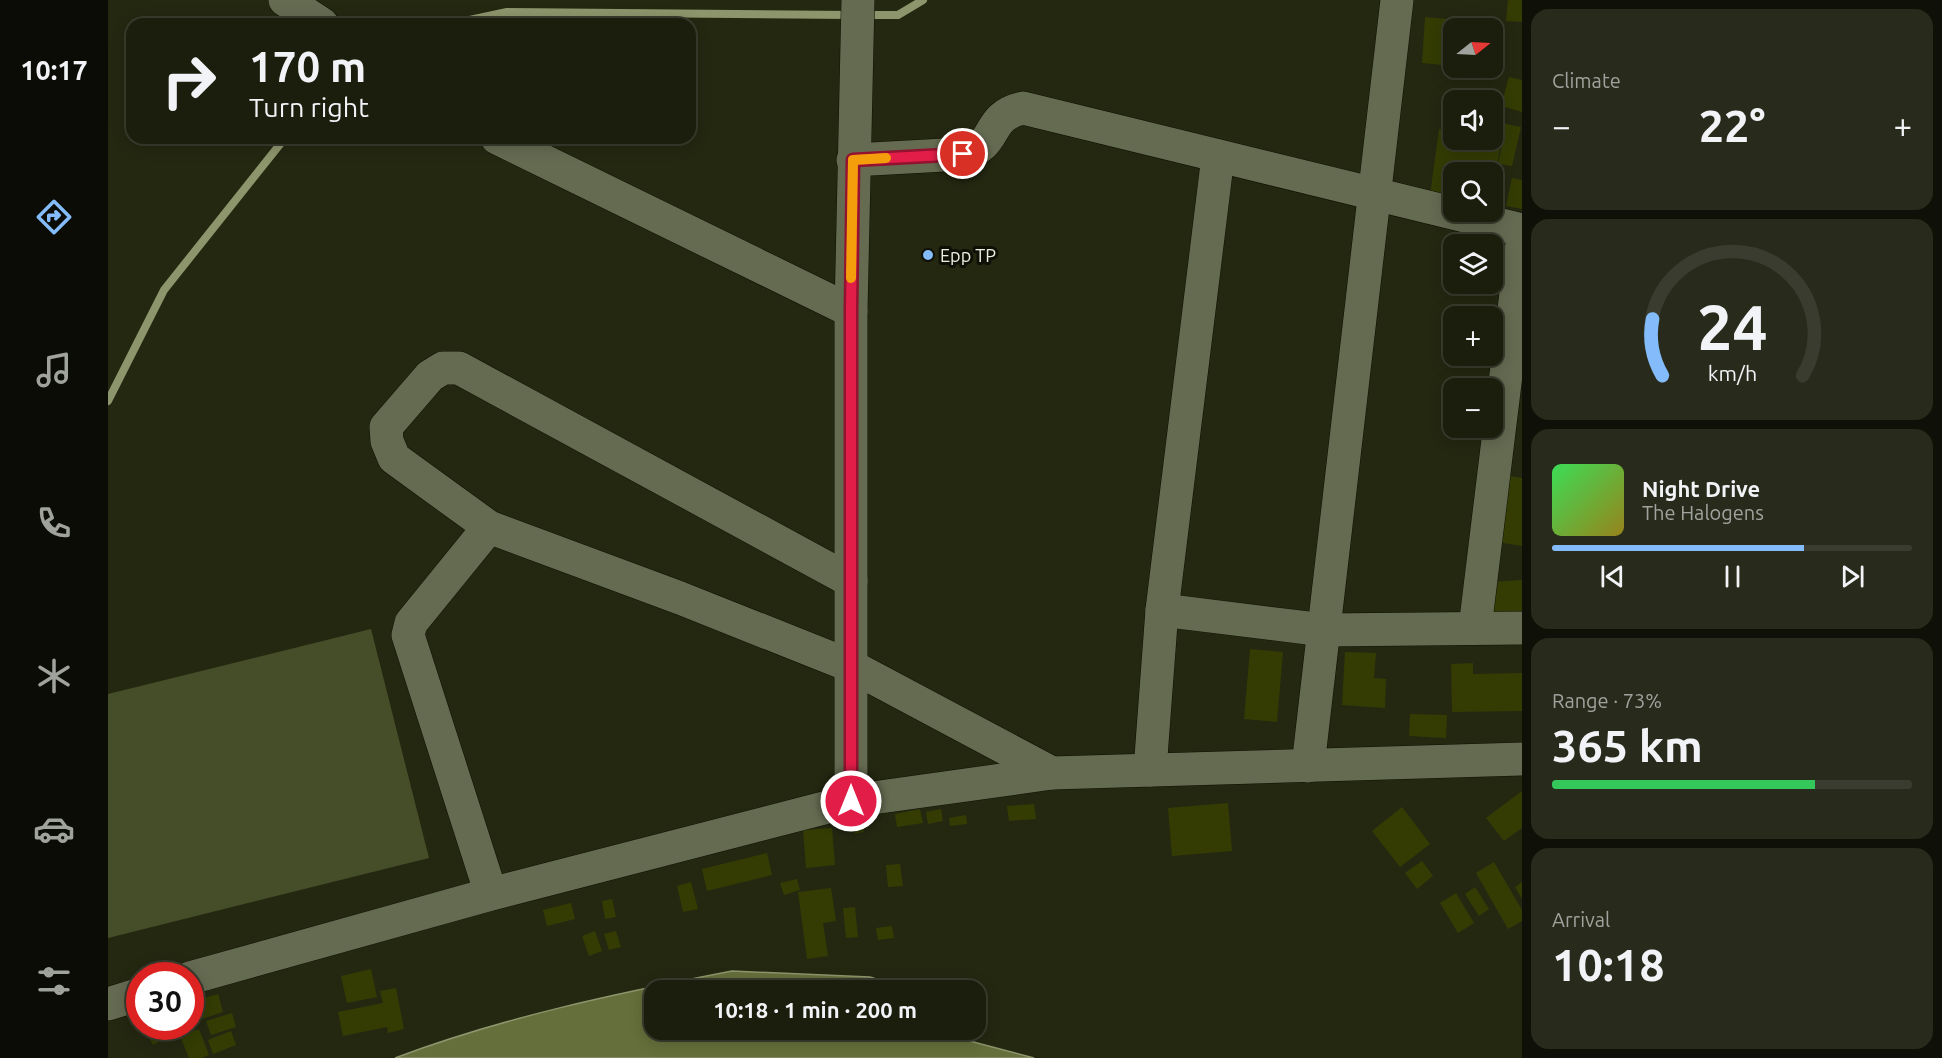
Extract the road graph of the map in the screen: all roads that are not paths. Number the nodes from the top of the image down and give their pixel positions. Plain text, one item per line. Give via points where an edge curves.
1 (285, 0) edge
2 (858, 0) edge
3 (1396, 0) edge
4 (313, 18) edge
5 (509, 144) edge
6 (1218, 156) junction
7 (853, 160) junction
8 (1375, 193) junction
9 (1522, 230) edge
10 (1522, 244) edge
11 (851, 311) junction
12 (489, 527) junction
13 (851, 581) junction
14 (1162, 610) junction
15 (1475, 628) junction
16 (1522, 628) edge
17 (1324, 630) junction
18 (851, 666) junction
19 (1522, 759) edge
20 (1308, 766) junction
21 (1150, 771) junction
22 (1052, 773) junction
23 (851, 801) junction
24 (491, 894) junction
25 (204, 974) edge
26 (126, 998) edge
27 (108, 1004) edge

1 - 4 street
2 - 7 street
3 - 8 street
5 - 11 street
6 - 7 street via 1023,108 998,120 986,143 976,151
6 - 8 street
6 - 14 street
7 - 11 street
8 - 9 street
8 - 17 street
10 - 15 street
11 - 13 street
12 - 13 street via 394,458 387,441 386,427 430,376 443,368 459,368
12 - 18 street
12 - 24 street via 411,623 408,635
13 - 18 street
14 - 17 street
14 - 21 street
15 - 16 street
15 - 17 street
17 - 20 street
18 - 22 street
18 - 23 street
19 - 20 street
20 - 21 street
21 - 22 street
22 - 23 street
23 - 24 street
24 - 25 street
26 - 27 street

